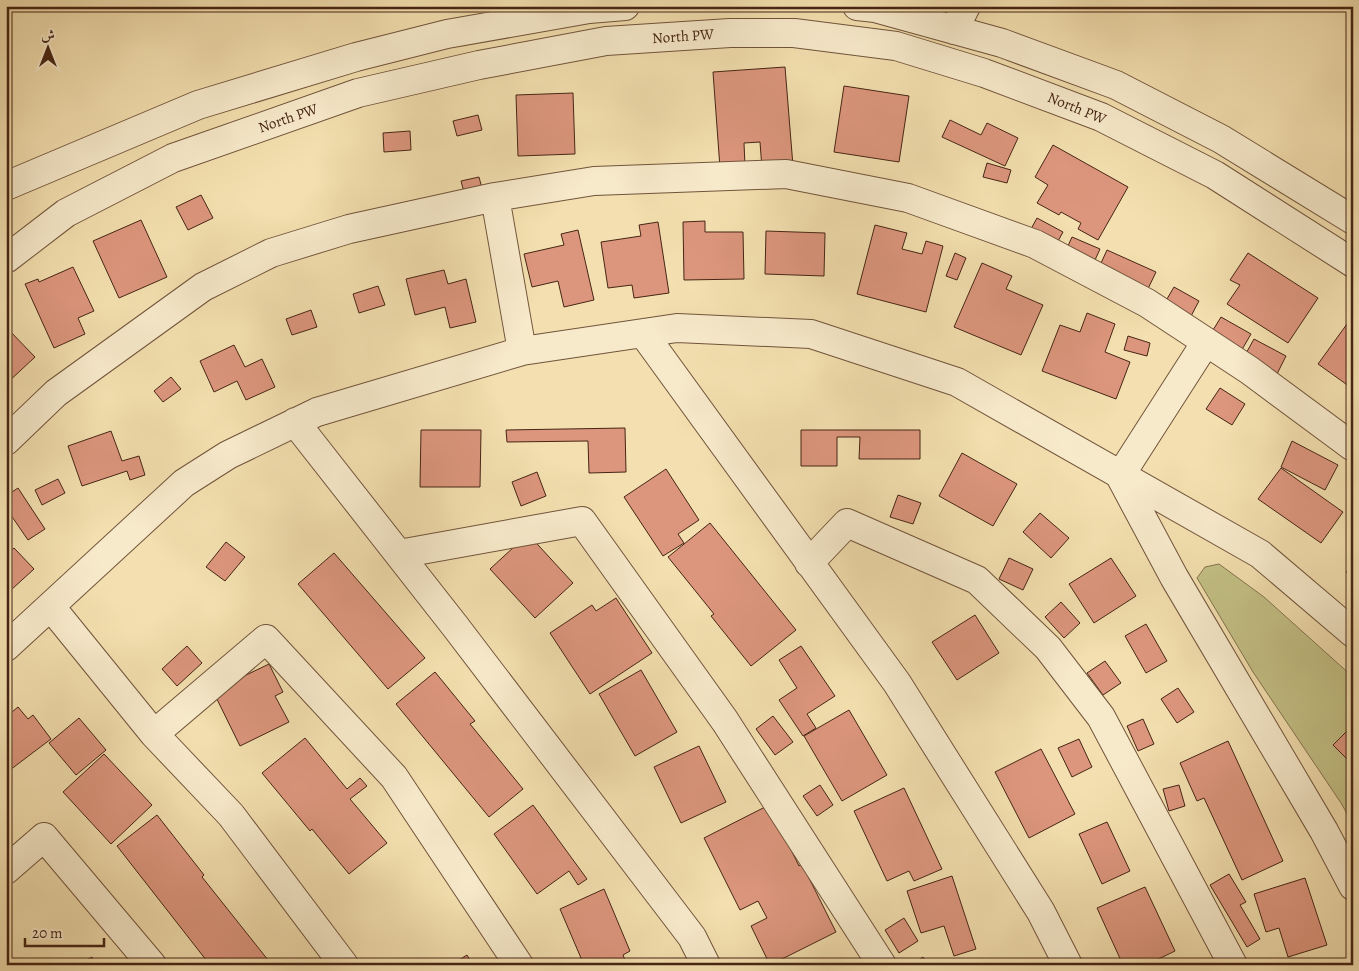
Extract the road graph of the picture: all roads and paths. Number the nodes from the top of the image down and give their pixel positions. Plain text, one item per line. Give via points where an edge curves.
1 (625, 6) edge
2 (857, 6) edge
3 (966, 6) edge
4 (954, 30) junction
5 (6, 186) edge
6 (495, 197) junction
7 (1353, 220) edge
8 (6, 259) edge
9 (1353, 263) edge
10 (643, 332) junction
11 (1206, 342) junction
12 (522, 351) junction
13 (295, 422) junction
14 (6, 441) edge
15 (1353, 447) edge
16 (1120, 476) junction
17 (399, 554) junction
18 (809, 563) junction
19 (51, 607) junction
20 (1353, 633) edge
21 (6, 647) edge
22 (154, 734) junction
23 (6, 870) edge
24 (1353, 886) edge
25 (152, 965) edge
26 (344, 965) edge
27 (519, 965) edge
28 (706, 965) edge
29 (882, 965) edge
30 (1068, 965) edge
31 (1233, 965) edge

1 - 5 street via 589,9 447,34 356,57 198,105
2 - 4 street via 876,8
3 - 4 street
4 - 7 street via 1002,43 1116,85 1221,139
6 - 11 street via 594,181 786,174 908,198 1035,244 1147,303
6 - 12 street
6 - 14 street via 349,229 271,253 203,287 56,393
8 - 9 street, North PW via 66,213 173,158 358,93 479,65 606,41 794,33 896,46 984,73 1101,117 1215,175
10 - 12 street
10 - 16 street via 677,328 811,334 957,382
10 - 18 street
11 - 15 street
11 - 16 street
12 - 13 street via 317,412
13 - 17 street
13 - 19 street via 228,455 184,483
16 - 20 street via 1260,554
16 - 24 street via 1174,577
17 - 28 street via 686,929
17 - 29 street via 582,521 725,721
18 - 30 street via 897,683 1041,912
18 - 31 street via 847,524 977,580 1048,648 1101,717
19 - 21 street
19 - 22 street
22 - 26 street via 231,815
22 - 27 street via 266,639 394,777
23 - 25 street via 44,837

